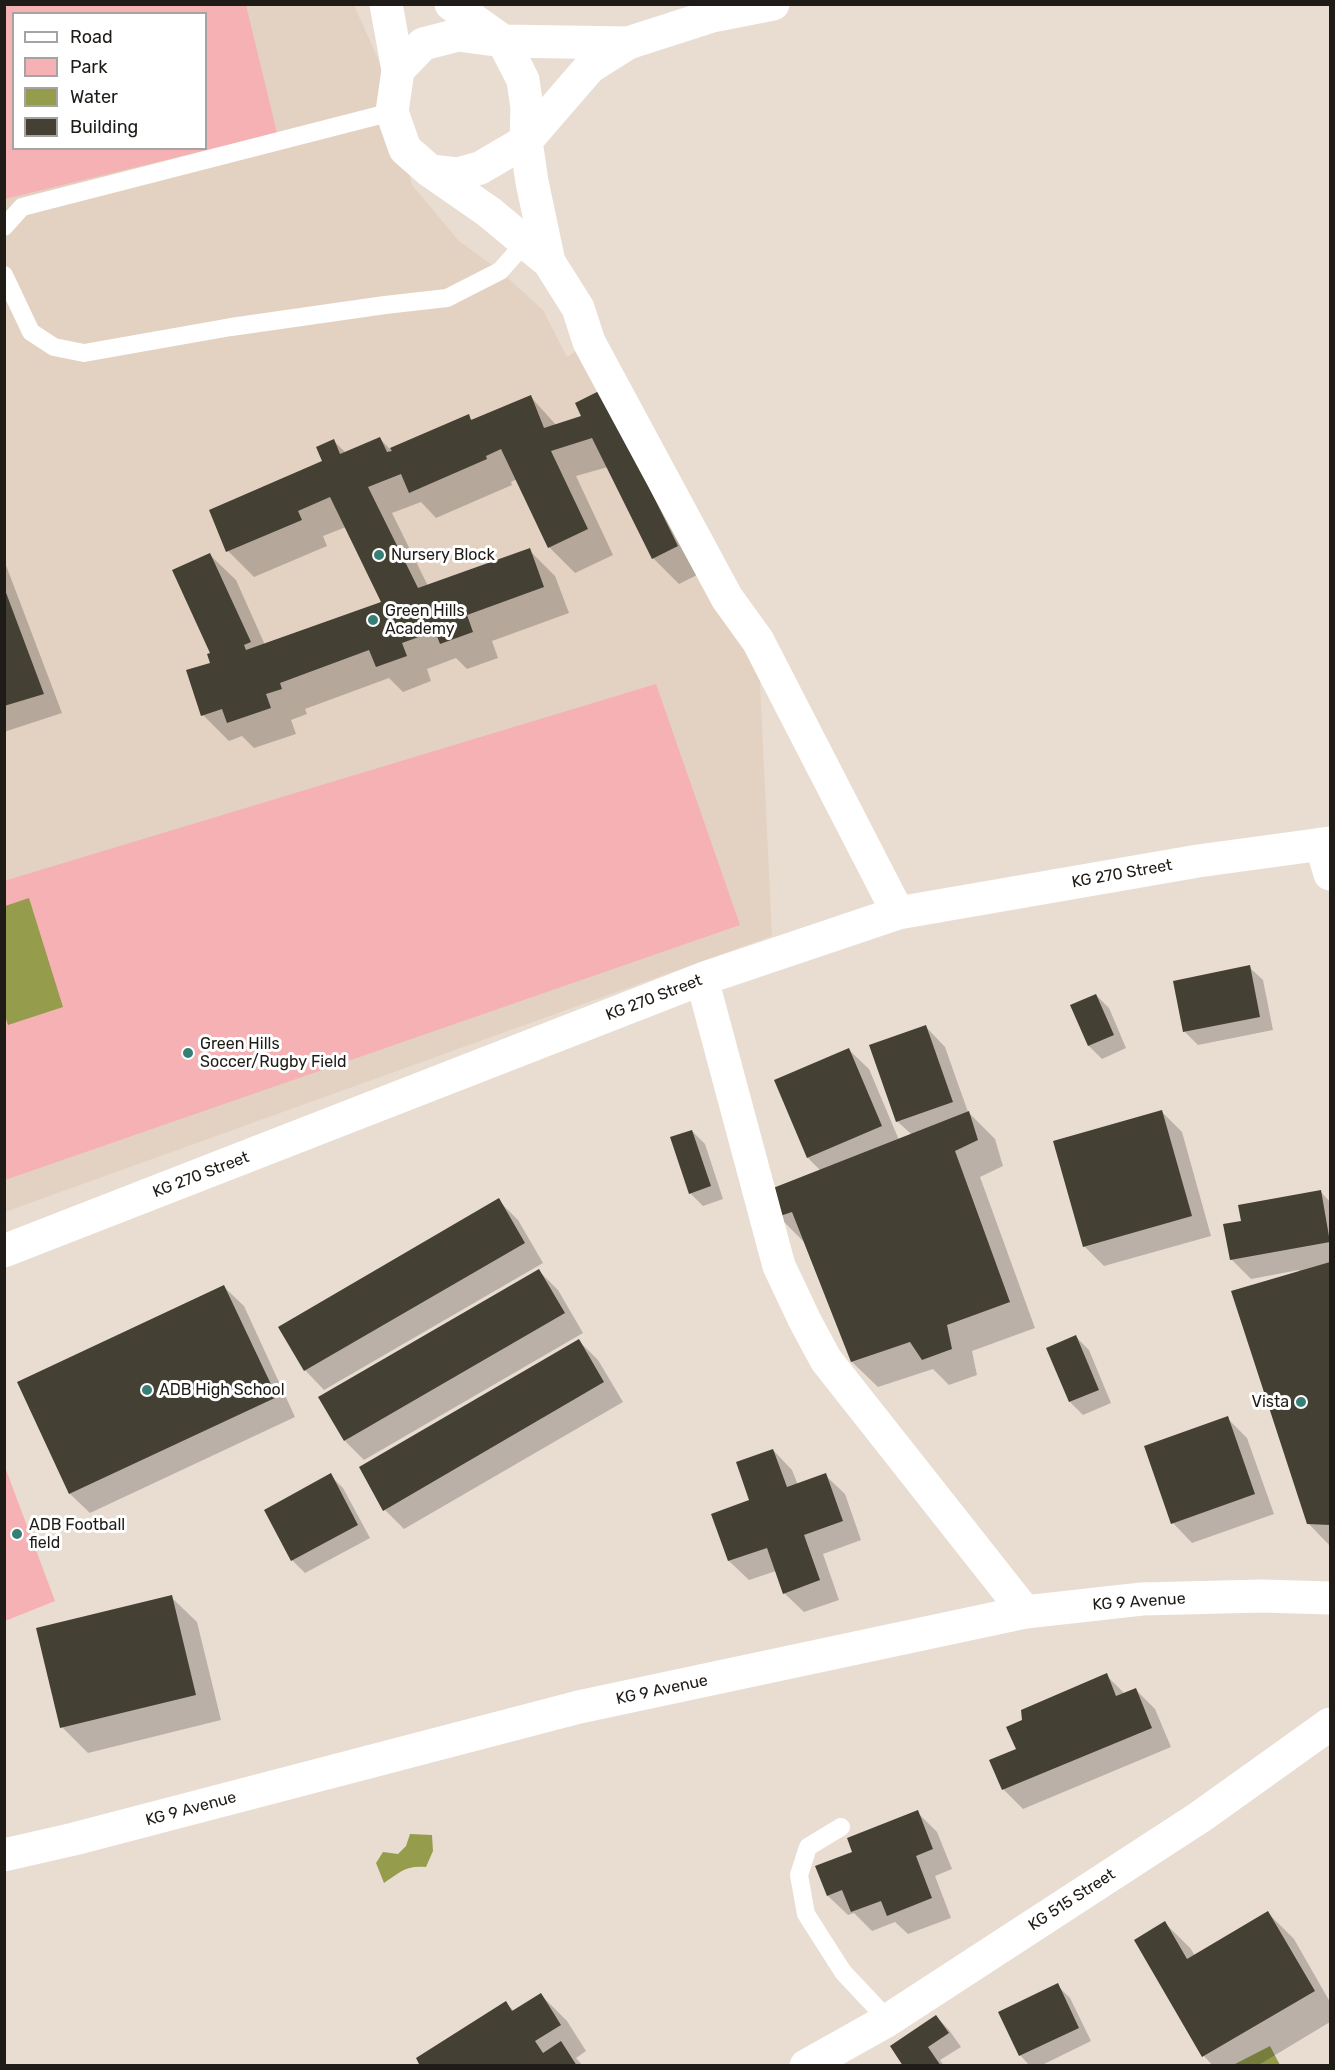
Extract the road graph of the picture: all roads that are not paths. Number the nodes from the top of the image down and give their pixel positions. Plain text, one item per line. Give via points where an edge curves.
1 (386, 4) edge
2 (451, 4) edge
3 (773, 4) edge
4 (710, 10) edge
5 (502, 41) junction
6 (628, 43) junction
7 (398, 70) junction
8 (392, 112) junction
9 (526, 141) junction
10 (430, 171) junction
11 (4, 227) edge
12 (537, 253) junction
13 (4, 275) edge
14 (1327, 854) edge
15 (898, 914) junction
16 (702, 979) junction
17 (4, 1251) edge
18 (1330, 1598) edge
19 (1024, 1612) junction
20 (1330, 1724) edge
21 (841, 1827) dead end
22 (4, 1855) edge
23 (888, 2020) junction
24 (806, 2066) edge

1 - 7 street
2 - 5 street
3 - 4 street
4 - 6 street
5 - 6 street
5 - 7 street via 458,35 423,44
5 - 9 street via 523,80
6 - 9 street via 590,67
7 - 8 street
8 - 10 street via 405,149
8 - 11 lane via 22,207
9 - 10 street via 480,168 458,174
9 - 12 street
10 - 12 street via 489,212
12 - 13 lane via 447,298 231,327 84,353 54,347 31,332
12 - 15 street via 578,308 589,342 727,598 758,641
14 - 15 street, KG 270 Street via 1198,861
15 - 16 street, KG 270 Street
16 - 17 street, KG 270 Street
16 - 19 street via 779,1266 805,1322 826,1360
18 - 19 street, KG 9 Avenue via 1142,1599
19 - 22 street, KG 9 Avenue via 579,1707
20 - 23 street, KG 515 Street via 1200,1817
21 - 23 lane via 808,1847 798,1875 806,1914 843,1972
23 - 24 street, KG 515 Street

